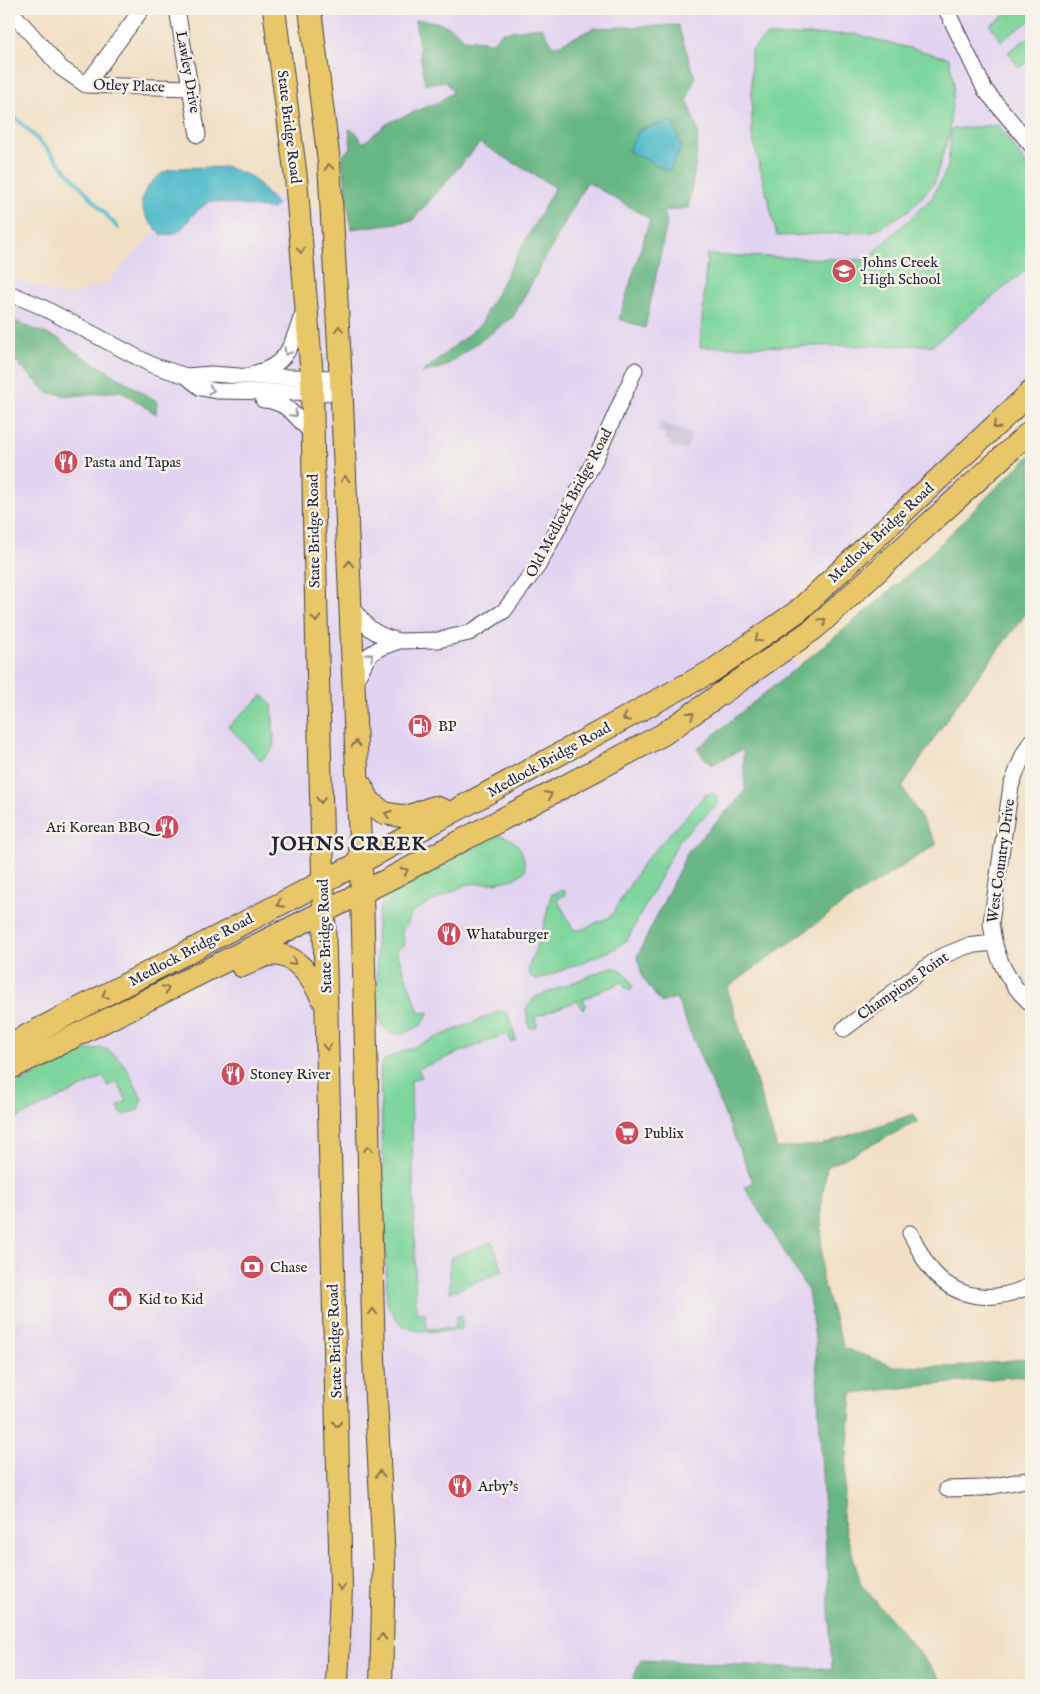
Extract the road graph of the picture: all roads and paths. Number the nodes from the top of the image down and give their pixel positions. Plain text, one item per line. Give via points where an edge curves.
1 (142, 9) edge
2 (177, 9) edge
3 (274, 9) edge
4 (310, 9) edge
5 (946, 9) edge
6 (9, 10) edge
7 (86, 85) junction
8 (191, 88) junction
9 (198, 135) dead end
10 (1031, 145) edge
11 (9, 293) edge
12 (305, 308) junction
13 (635, 370) dead end
14 (186, 376) junction
15 (239, 376) junction
16 (341, 385) junction
17 (312, 386) junction
18 (1031, 392) edge
19 (239, 393) junction
20 (1031, 431) edge
21 (312, 434) junction
22 (350, 603) junction
23 (399, 642) junction
24 (354, 685) junction
25 (1031, 741) edge
26 (357, 778) junction
27 (452, 812) junction
28 (361, 862) junction
29 (323, 881) junction
30 (362, 893) junction
31 (324, 911) junction
32 (993, 943) junction
33 (197, 974) junction
34 (1031, 1004) edge
35 (327, 1006) junction
36 (844, 1029) dead end
37 (9, 1045) edge
38 (9, 1069) edge
39 (910, 1233) dead end
40 (1031, 1284) edge
41 (1031, 1479) edge
42 (946, 1489) dead end
43 (337, 1685) edge
44 (381, 1685) edge

1 - 7 street
2 - 8 street, Lawley Drive
3 -> 12 highway, State Bridge Road via 296,178
16 -> 4 highway via 329,162
5 - 10 street via 985,90
6 - 7 street, Otley Place via 61,68
7 - 8 street, Otley Place
8 - 9 street, Lawley Drive
11 - 14 street via 152,364
12 -> 15 street via 288,353 282,360 265,371
12 - 17 highway, State Bridge Road
13 - 23 street, Old Medlock Bridge Road via 596,458 538,566 504,611 469,633 438,640
14 - 15 street
14 -> 19 street via 201,388
15 - 17 street
16 - 17 street
22 -> 16 highway
17 - 19 street
17 - 21 highway, State Bridge Road
18 -> 27 highway, Medlock Bridge Road via 798,611 712,671
19 -> 21 street via 248,400 278,402 290,408
30 -> 20 highway, Medlock Bridge Road via 662,735 768,662 815,628
21 -> 29 highway, State Bridge Road
22 - 23 street, Old Medlock Bridge Road via 368,628 379,636
22 - 24 highway
24 -> 23 street, Old Medlock Bridge Road via 369,655
26 -> 24 highway
25 - 32 street, West Country Drive via 1011,786 992,902
27 -> 26 highway via 434,807 407,817 384,813 370,802
26 - 28 highway
27 - 28 highway, Medlock Bridge Road
28 - 29 highway, Medlock Bridge Road
28 - 30 highway
29 - 31 highway, State Bridge Road
29 -> 37 highway, Medlock Bridge Road
30 - 31 highway, Medlock Bridge Road
44 -> 30 highway via 384,1564 374,1357
31 - 33 highway, Medlock Bridge Road
31 - 35 highway, State Bridge Road
32 - 34 street, West Country Drive via 1008,978
32 - 36 street, Champions Point via 967,946 940,958
33 -> 35 highway via 224,974 265,956 285,957 308,973
38 -> 33 highway, Medlock Bridge Road
35 -> 43 highway, State Bridge Road via 341,1587
39 - 40 street via 927,1264 939,1278 958,1291 980,1297 998,1297
41 - 42 street via 984,1488

